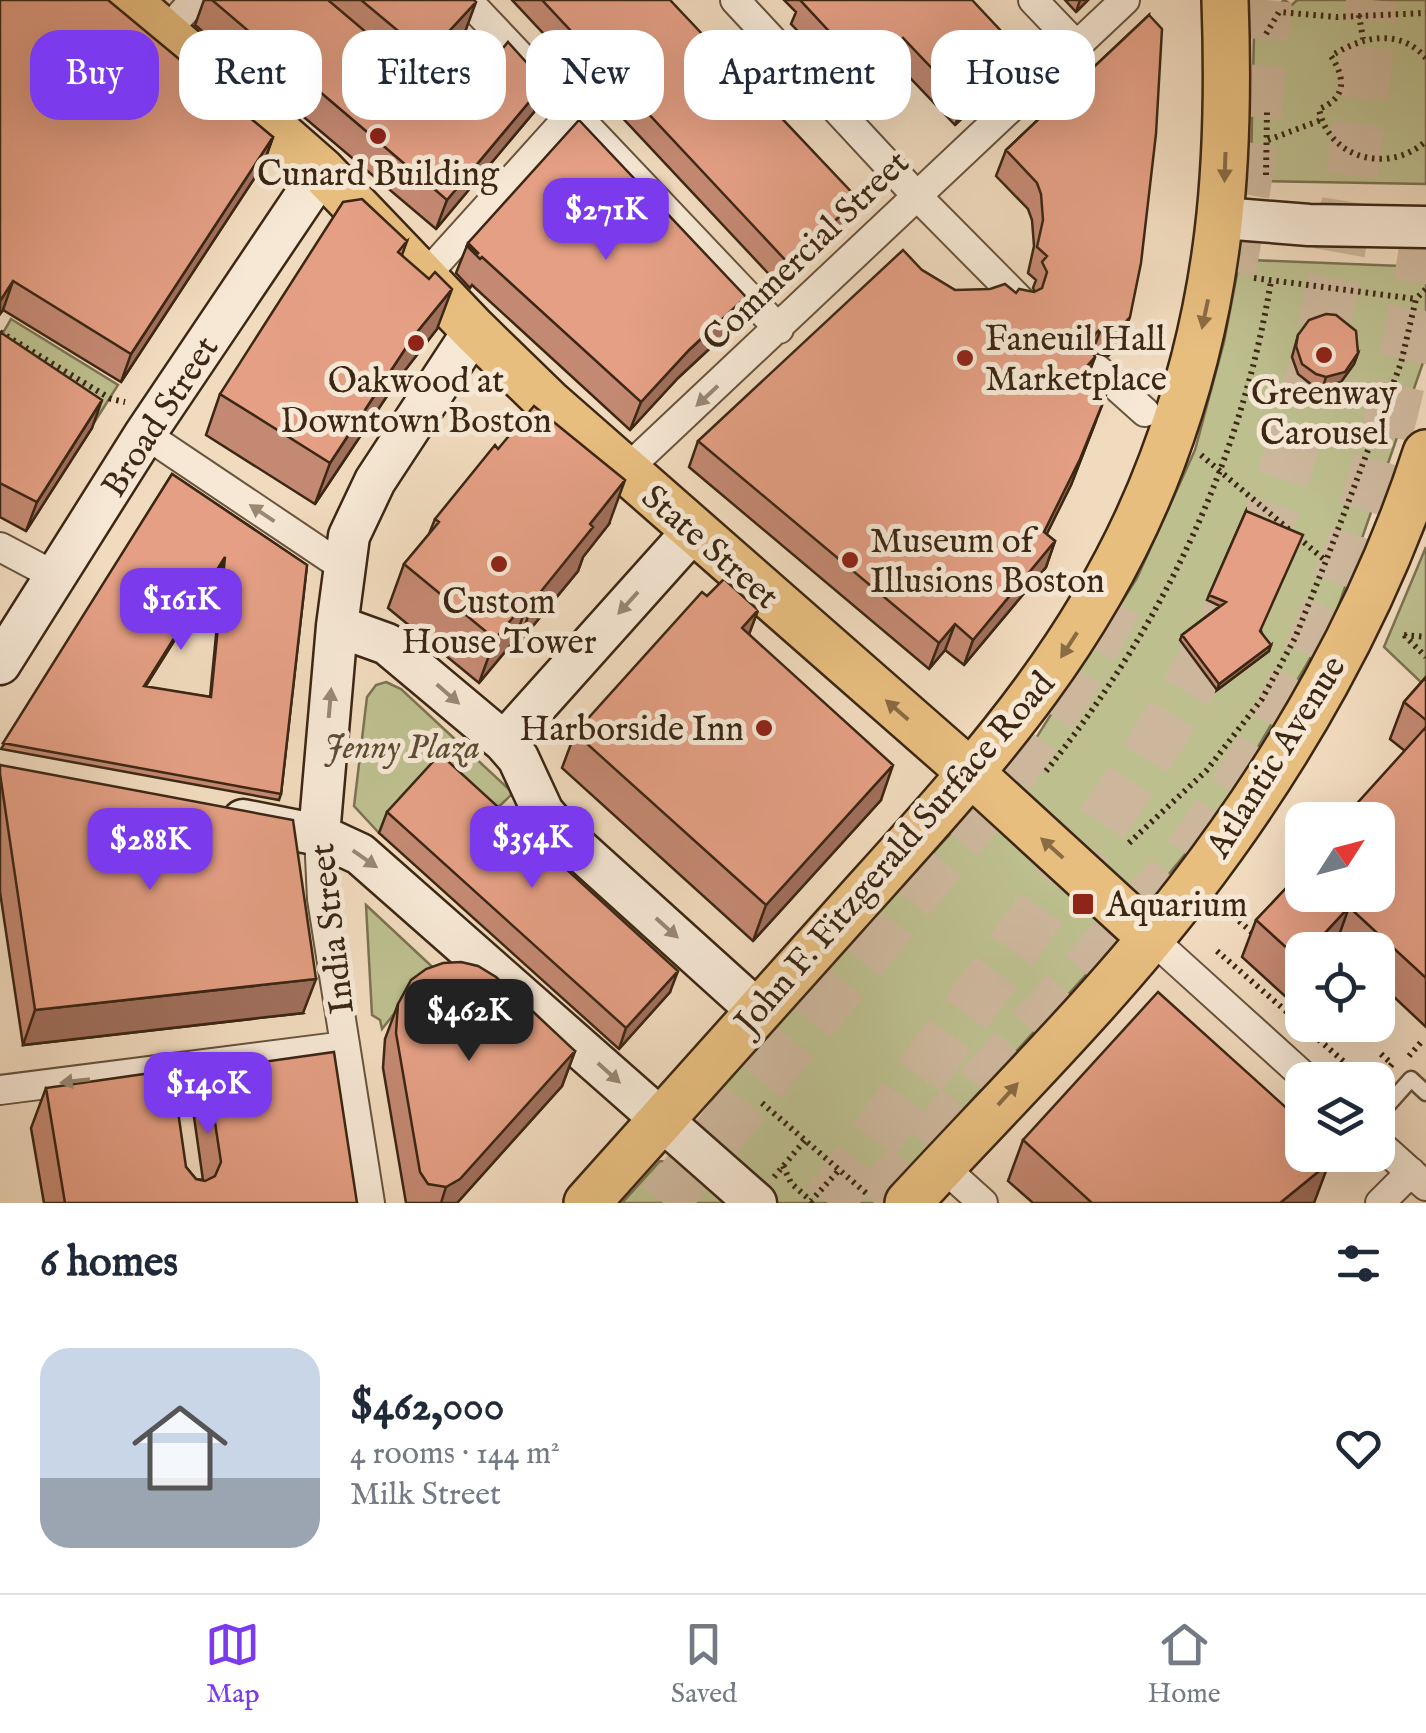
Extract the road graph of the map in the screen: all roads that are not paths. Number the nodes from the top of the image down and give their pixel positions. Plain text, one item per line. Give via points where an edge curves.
1 (127, 0) edge
2 (194, 0) edge
3 (467, 0) edge
4 (735, 0) edge
5 (1033, 0) edge
6 (1125, 0) edge
7 (1225, 0) edge
8 (496, 30) edge
9 (1062, 30) edge
10 (1092, 30) edge
11 (165, 33) junction
12 (506, 41) edge
13 (526, 62) edge
14 (566, 120) edge
15 (581, 120) edge
16 (996, 120) edge
17 (322, 171) junction
18 (916, 195) junction
19 (1222, 218) junction
20 (1426, 227) edge
21 (425, 276) junction
22 (1021, 301) edge
23 (474, 330) junction
24 (779, 330) junction
25 (1097, 369) edge
26 (1144, 412) dead end
27 (135, 418) junction
28 (1426, 453) edge
29 (625, 471) junction
30 (694, 530) junction
31 (0, 547) edge
32 (343, 567) junction
33 (55, 576) junction
34 (337, 626) junction
35 (0, 664) edge
36 (504, 742) junction
37 (971, 774) junction
38 (211, 813) edge
39 (318, 835) junction
40 (1150, 937) junction
41 (758, 1011) junction
42 (345, 1046) junction
43 (1288, 1062) edge
44 (0, 1090) edge
45 (1426, 1093) edge
46 (1395, 1097) edge
47 (662, 1120) junction
48 (1395, 1158) edge
49 (942, 1166) junction
50 (1418, 1179) edge
51 (772, 1181) edge
52 (887, 1198) edge
53 (370, 1203) edge
54 (587, 1203) edge
55 (983, 1203) edge
56 (1380, 1203) edge

1 - 11 main road, State Street
2 - 11 street
3 - 8 street
4 - 18 street
5 - 9 street
6 - 10 street, Commercial Street
7 -> 19 main road, John F. Fitzgerald Surface Road
11 - 17 main road, State Street
12 - 13 street
14 - 21 street
15 - 24 street
16 - 18 street, Commercial Street
17 - 21 main road, State Street
17 - 27 main road, Broad Street
18 - 22 street
18 - 24 street, Commercial Street
19 - 20 main road
19 -> 37 main road, John F. Fitzgerald Surface Road via 1197,349 1151,488 1080,628
21 - 23 main road, State Street
23 - 29 main road, State Street
23 - 32 main road, India Street via 375,481 349,536
24 -> 29 street, Commercial Street
25 - 26 street
32 -> 27 street
27 - 33 main road, Broad Street
28 - 40 main road, Atlantic Avenue via 1376,583 1313,703 1240,820
29 - 30 main road, State Street
30 -> 36 main road
37 -> 30 main road, State Street
31 - 33 street
32 - 34 main road, India Street
33 - 35 main road, Broad Street
34 -> 36 main road via 387,644
39 -> 34 main road, India Street
36 -> 41 main road via 561,833
40 -> 37 main road, State Street
37 - 41 main road, John F. Fitzgerald Surface Road
38 - 39 main road
39 - 42 street, India Street
39 -> 47 main road via 379,868
40 - 43 street, State Street
49 -> 40 main road, Atlantic Avenue
41 - 47 main road, John F. Fitzgerald Surface Road
42 -> 44 street via 171,1082
42 - 53 street, India Street
45 - 46 lane via 1411,1079
47 - 51 main road
47 - 54 main road, John F. Fitzgerald Surface Road
48 - 50 street
49 - 52 main road, Atlantic Avenue
49 - 55 street
50 - 56 street

